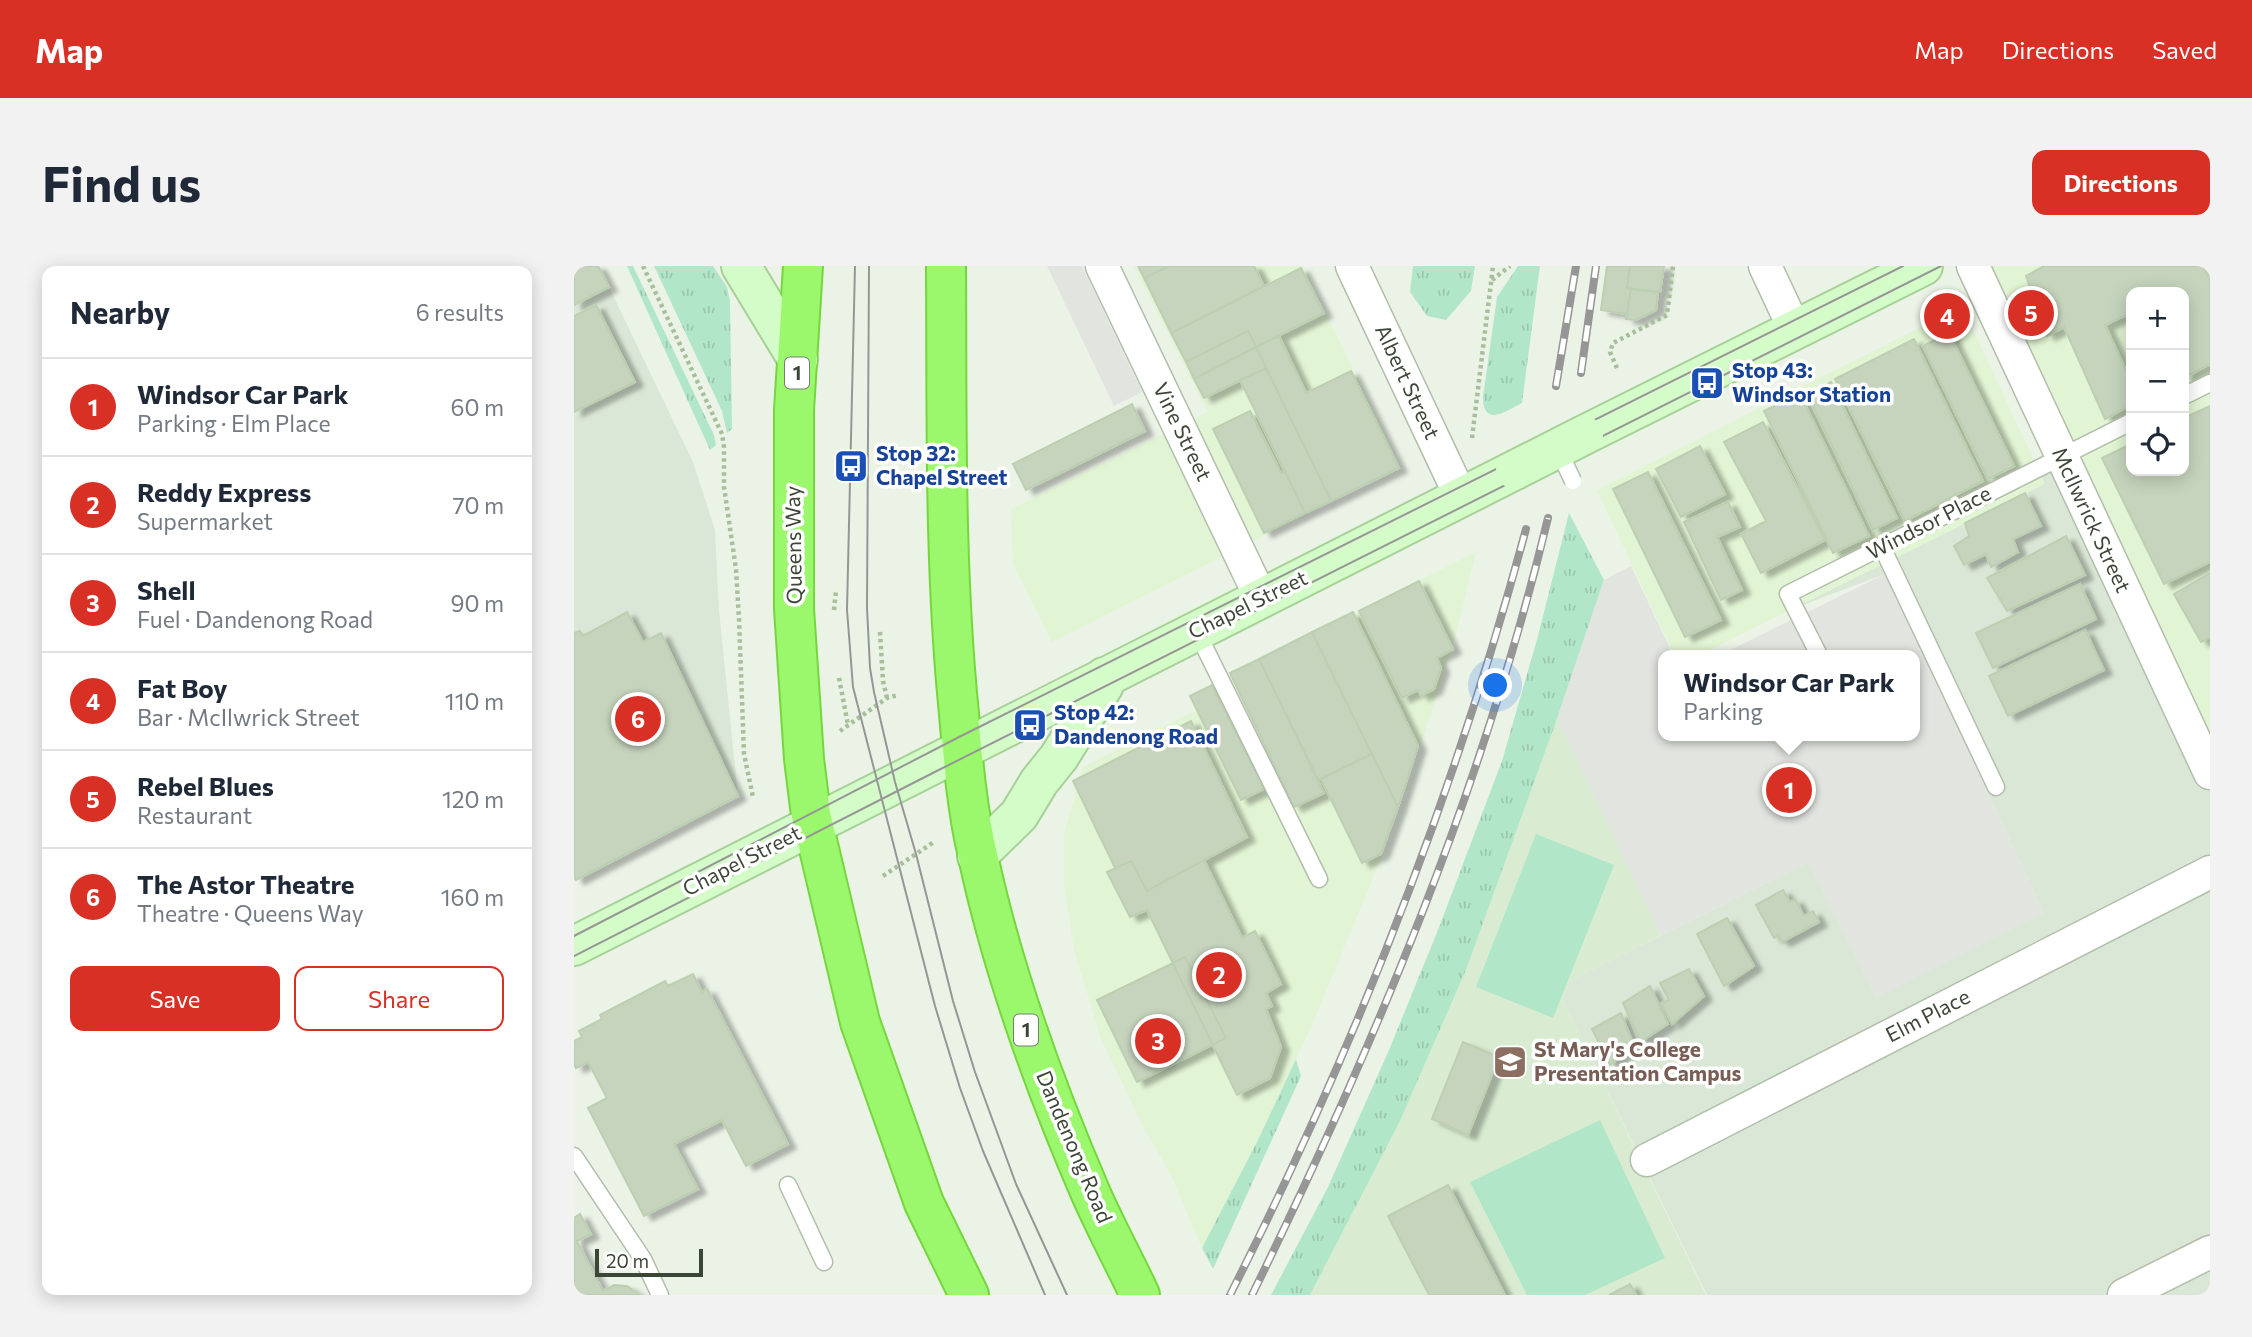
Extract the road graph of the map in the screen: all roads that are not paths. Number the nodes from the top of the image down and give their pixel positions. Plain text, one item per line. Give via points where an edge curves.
1 (741, 266) edge
2 (803, 266) edge
3 (946, 266) edge
4 (1102, 266) edge
5 (1352, 266) edge
6 (1765, 266) edge
7 (1923, 266) edge
8 (1973, 266) edge
9 (1796, 330) junction
10 (797, 360) junction
11 (2210, 383) edge
12 (2189, 394) edge
13 (2126, 424) edge
14 (2061, 457) junction
15 (1461, 497) junction
16 (1882, 547) junction
17 (1261, 598) junction
18 (1196, 630) junction
19 (1816, 650) edge
20 (1104, 677) junction
21 (963, 749) junction
22 (2210, 773) edge
23 (1996, 787) dead end
24 (813, 824) junction
25 (977, 856) junction
26 (2210, 872) edge
27 (1319, 879) dead end
28 (574, 946) edge
29 (574, 1156) edge
30 (1647, 1160) dead end
31 (788, 1185) dead end
32 (2210, 1252) edge
33 (824, 1262) dead end
34 (2130, 1294) edge
35 (660, 1295) edge
36 (969, 1295) edge
37 (1140, 1295) edge

1 - 10 street
2 - 10 highway, Queens Way / 1
3 - 21 highway, 1 via 948,565
4 - 17 street, Vine Street
5 - 15 street, Albert Street
6 - 9 street
7 - 9 street, Chapel Street
8 - 14 street, McIlwrick Street
9 - 15 street, Chapel Street, bridge via 1572,455 1515,470
10 - 24 highway, Queens Way / 1 via 794,609
11 - 12 lane
13 - 14 lane, Windsor Place
14 - 16 lane, Windsor Place
14 - 22 street, McIlwrick Street
15 - 17 street, Chapel Street
16 - 19 lane, Windsor Place via 1788,594
16 - 23 lane
17 - 18 street, Chapel Street
18 - 20 street, Chapel Street
18 - 27 lane
20 - 21 street, Chapel Street
20 - 25 street via 1104,685 1018,815
21 - 24 street, Chapel Street
21 - 25 highway, Dandenong Road / 1
24 - 28 street, Chapel Street
24 - 36 highway, 1 via 860,1022 924,1203
25 - 37 highway, Dandenong Road / 1 via 1025,1029 1093,1196
26 - 30 street, Elm Place
29 - 35 lane via 643,1259
31 - 33 lane
32 - 34 street

